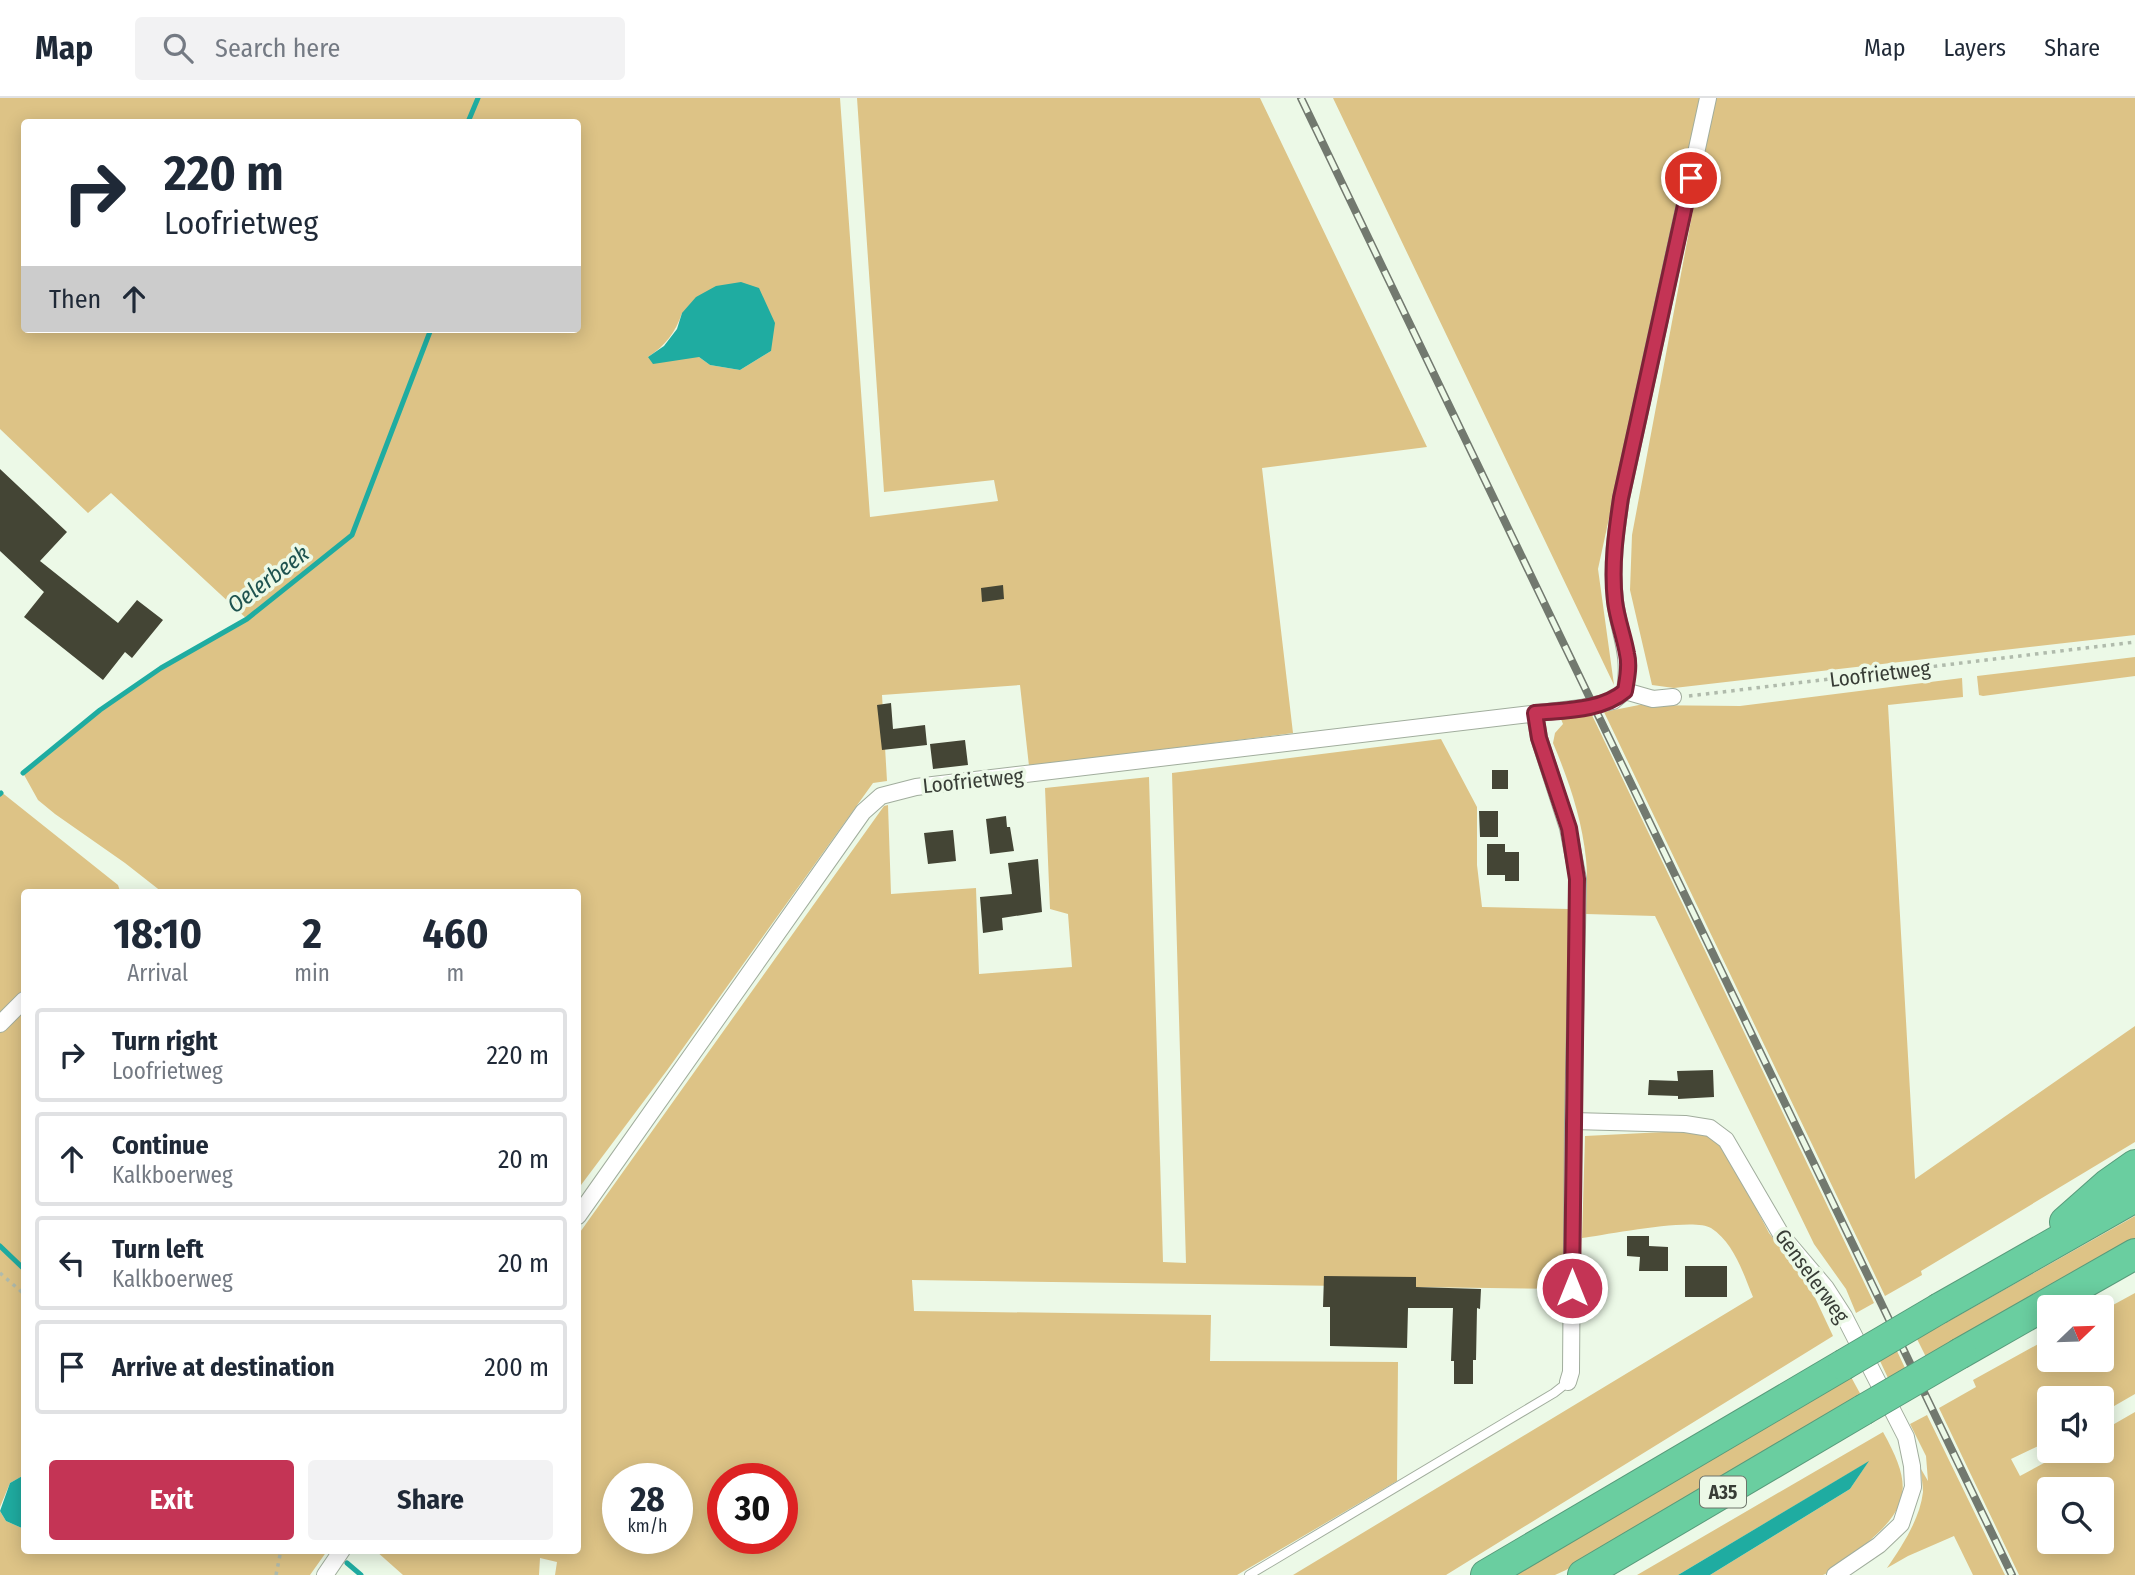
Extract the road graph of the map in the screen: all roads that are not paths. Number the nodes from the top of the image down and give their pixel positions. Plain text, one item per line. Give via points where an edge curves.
1 (1708, 98) edge
2 (1625, 691) junction
3 (1673, 697) road end
4 (1535, 713) junction
5 (21, 1003) edge
6 (0, 1024) edge
7 (1573, 1121) junction
8 (2135, 1165) edge
9 (2135, 1197) edge
10 (581, 1212) edge
11 (2135, 1254) edge
12 (2018, 1263) junction
13 (2135, 1276) edge
14 (2036, 1311) junction
15 (1568, 1382) joint
16 (339, 1554) edge
17 (325, 1575) edge
18 (1249, 1575) edge
19 (1486, 1575) edge
20 (1583, 1575) edge
21 (1835, 1575) edge

1 - 2 street via 1617,524 1613,574 1628,654
2 - 3 street via 1653,699
2 - 4 street, Loofrietweg via 1613,701
4 - 7 street via 1569,828 1577,879
4 - 10 street, Loofrietweg via 916,787 881,796 863,811
5 - 6 street
7 - 15 street via 1572,1372
7 - 21 street, Genselerweg via 1710,1128 1726,1140 1782,1236 1844,1316 1906,1437 1913,1487 1901,1524
8 - 12 highway, A35
9 - 12 highway, A35
11 - 14 highway, A35
12 - 19 highway, A35, bridge
13 - 14 highway, A35
14 - 20 highway, A35, bridge
15 - 18 lane
16 - 17 street

